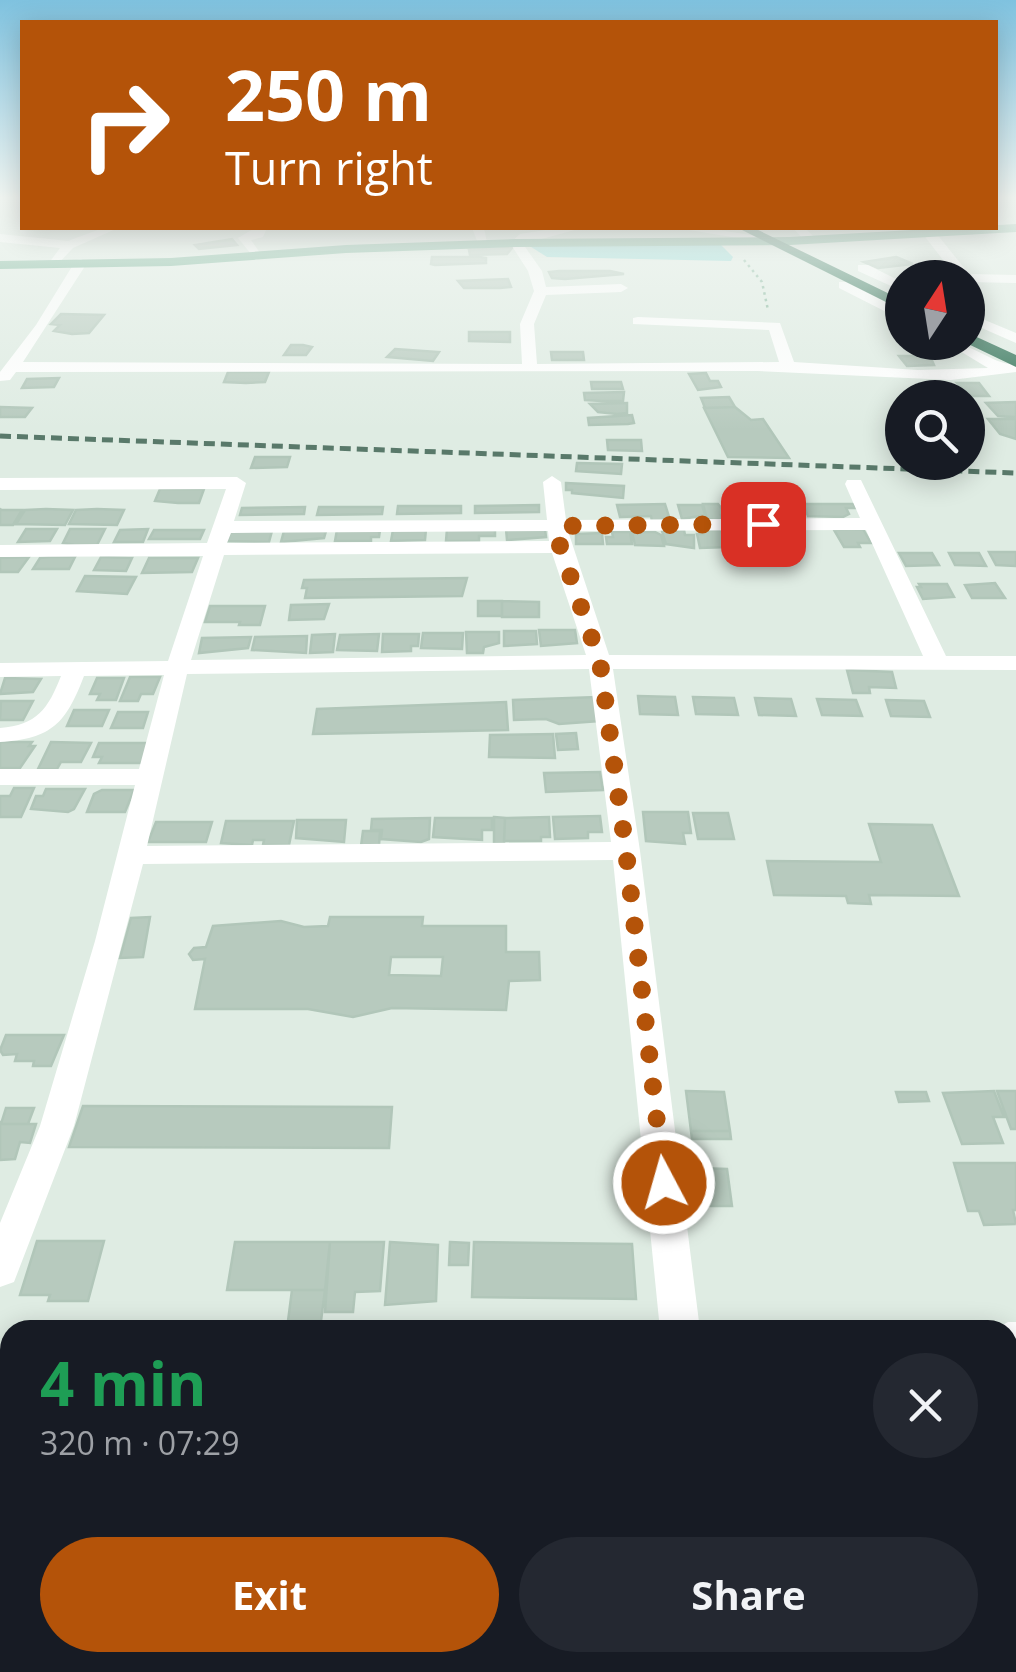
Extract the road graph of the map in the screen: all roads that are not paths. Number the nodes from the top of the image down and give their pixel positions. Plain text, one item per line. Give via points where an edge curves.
1 (74, 274) edge
2 (536, 274) edge
3 (836, 274) edge
4 (846, 274) edge
5 (853, 274) edge
6 (1016, 279) edge
7 (844, 285) joint
8 (621, 288) dead end
9 (885, 288) edge
10 (985, 290) edge
11 (541, 291) junction
12 (885, 296) edge
13 (885, 307) edge
14 (985, 310) edge
15 (638, 321) dead end
16 (985, 335) edge
17 (1016, 339) edge
18 (628, 346) dead end
19 (985, 350) edge
20 (1016, 350) edge
21 (985, 357) edge
22 (788, 366) junction
23 (11, 367) junction
24 (628, 368) junction
25 (530, 369) junction
26 (1013, 369) edge
27 (0, 382) edge
28 (552, 482) dead end
29 (0, 484) edge
30 (854, 484) dead end
31 (873, 524) junction
32 (560, 536) junction
33 (216, 538) junction
34 (0, 552) edge
35 (600, 662) junction
36 (938, 663) junction
37 (1016, 663) edge
38 (177, 668) junction
39 (0, 670) edge
40 (75, 670) junction
41 (0, 735) edge
42 (150, 777) junction
43 (0, 778) edge
44 (626, 851) junction
45 (131, 855) junction
46 (0, 1270) edge
47 (679, 1320) edge

1 - 23 street
2 - 11 street
3 - 7 highway
4 - 12 highway
5 - 9 highway
6 - 10 street
7 - 13 street
8 - 11 street
11 - 25 street via 528,324
14 - 17 street
15 - 22 street via 776,326
16 - 20 highway
18 - 24 street
19 - 26 highway
21 - 26 street
22 - 24 street
22 - 26 street via 892,374
23 - 25 street
23 - 27 street
24 - 25 street
28 - 32 street
29 - 33 street via 236,483
30 - 31 street
31 - 32 street
31 - 36 street
32 - 33 street
32 - 35 street
33 - 34 street
33 - 38 street
35 - 36 street
35 - 38 street
35 - 44 street
36 - 37 street
38 - 40 street
38 - 42 street
39 - 40 street
40 - 41 street via 49,722
42 - 43 street
42 - 45 street
44 - 45 street
44 - 47 street
45 - 46 street via 57,1126

